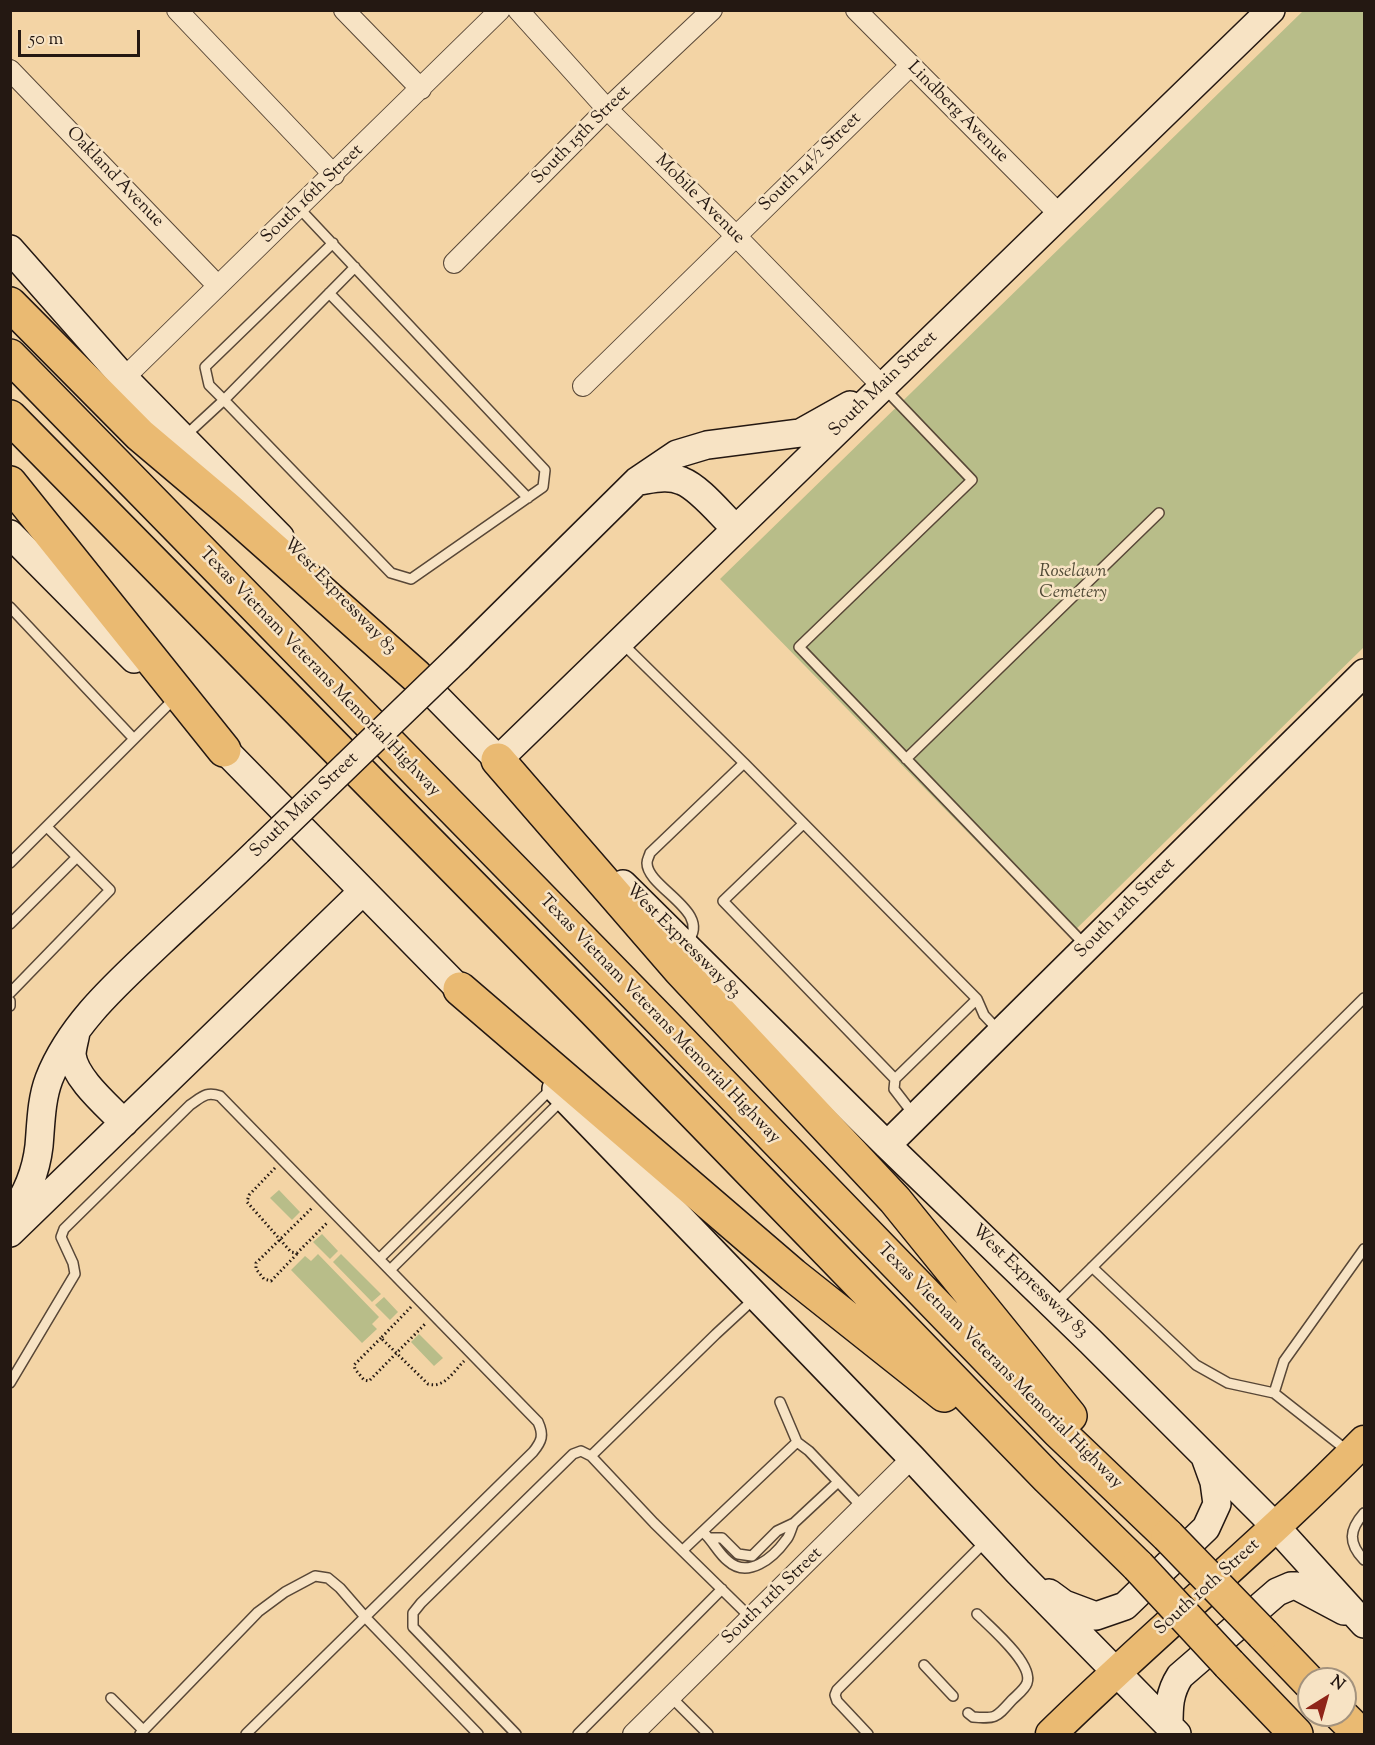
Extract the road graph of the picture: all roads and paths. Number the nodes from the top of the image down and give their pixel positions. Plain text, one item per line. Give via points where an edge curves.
1 (177, 10) edge
2 (344, 10) edge
3 (500, 10) edge
4 (518, 10) edge
5 (712, 10) edge
6 (856, 10) edge
7 (1271, 10) edge
8 (910, 66) junction
9 (10, 70) edge
10 (421, 89) junction
11 (607, 109) junction
12 (333, 175) junction
13 (299, 208) junction
14 (1059, 214) junction
15 (736, 236) junction
16 (333, 243) junction
17 (10, 249) edge
18 (454, 263) dead end
19 (355, 267) junction
20 (218, 286) junction
21 (329, 293) junction
22 (10, 304) edge
23 (10, 356) edge
24 (124, 378) junction
25 (583, 386) dead end
26 (883, 387) junction
27 (224, 400) junction
28 (10, 417) edge
29 (183, 437) junction
30 (638, 481) junction
31 (10, 483) edge
32 (528, 498) junction
33 (1159, 513) dead end
34 (736, 529) junction
35 (10, 534) edge
36 (10, 607) edge
37 (18, 616) junction
38 (10, 623) edge
39 (620, 641) junction
40 (1365, 673) edge
41 (416, 676) junction
42 (174, 699) junction
43 (134, 739) junction
44 (224, 750) junction
45 (906, 759) junction
46 (498, 760) junction
47 (744, 764) junction
48 (803, 824) junction
49 (47, 827) junction
50 (77, 857) junction
51 (10, 863) edge
52 (362, 892) junction
53 (10, 924) edge
54 (685, 944) junction
55 (1087, 947) junction
56 (460, 989) junction
57 (10, 993) edge
58 (1365, 998) edge
59 (977, 999) junction
60 (10, 1001) edge
61 (10, 1006) edge
62 (76, 1031) junction
63 (1001, 1032) junction
64 (895, 1079) junction
65 (559, 1092) junction
66 (916, 1117) junction
67 (124, 1123) junction
68 (887, 1145) junction
69 (283, 1160) junction
70 (321, 1199) junction
71 (336, 1214) junction
72 (10, 1217) edge
73 (10, 1233) edge
74 (281, 1240) junction
75 (1365, 1249) edge
76 (297, 1253) junction
77 (379, 1259) junction
78 (1092, 1267) junction
79 (390, 1270) junction
80 (757, 1297) junction
81 (419, 1299) junction
82 (1053, 1306) junction
83 (434, 1315) junction
84 (381, 1338) junction
85 (396, 1353) junction
86 (471, 1353) junction
87 (10, 1383) edge
88 (1274, 1393) junction
89 (780, 1402) dead end
90 (797, 1442) junction
91 (1360, 1448) edge
92 (1204, 1455) junction
93 (591, 1456) junction
94 (912, 1458) junction
95 (1048, 1478) junction
96 (838, 1482) junction
97 (863, 1508) junction
98 (1363, 1516) edge
99 (1276, 1527) junction
100 (706, 1535) junction
101 (1168, 1536) junction
102 (988, 1540) junction
103 (682, 1550) junction
104 (1365, 1560) edge
105 (1018, 1572) junction
106 (722, 1589) junction
107 (977, 1614) dead end
108 (366, 1618) junction
109 (751, 1618) junction
110 (1363, 1620) edge
111 (1229, 1664) junction
112 (924, 1665) dead end
113 (1297, 1669) edge
114 (1115, 1672) junction
115 (671, 1696) junction
116 (953, 1696) dead end
117 (111, 1698) dead end
118 (968, 1713) dead end
119 (1173, 1730) edge
120 (142, 1732) edge
121 (246, 1734) edge
122 (478, 1734) edge
123 (516, 1734) edge
124 (578, 1734) edge
125 (633, 1734) edge
126 (708, 1734) edge
127 (868, 1734) edge
128 (1051, 1734) edge
129 (1273, 1734) edge
130 (1296, 1734) edge

1 - 12 street
2 - 10 street
3 - 10 street, South 16th Street
4 - 11 street, Mobile Avenue
5 - 11 street, South 15th Street
6 - 8 street, Lindberg Avenue
7 - 14 main road, South Main Street
8 - 14 street, Lindberg Avenue
8 - 15 street, South 14½ Street
9 - 20 street, Oakland Avenue
10 - 12 street, South 16th Street
11 - 15 street, Mobile Avenue
11 - 18 street, South 15th Street
12 - 13 street, South 16th Street
13 - 16 lane
13 - 20 street, South 16th Street
14 - 26 main road, South Main Street
15 - 25 street, South 14½ Street
15 - 26 street, Mobile Avenue
16 - 19 lane
16 - 27 lane via 205,366 209,385
17 - 24 main road, West Expressway 83
19 - 21 lane
19 - 32 lane via 544,470 543,487
20 - 24 street, South 16th Street
21 - 27 lane
21 - 32 lane
22 - 41 highway via 140,435
23 - 101 highway, Texas Vietnam Veterans Memorial Highway via 1050,1422
24 - 29 main road, West Expressway 83
26 - 30 main road, South Main Street via 800,433 697,448 677,454
26 - 34 main road, South Main Street
26 - 45 lane via 972,480 799,646
27 - 29 lane
27 - 32 lane via 392,573 411,579
28 - 95 highway
29 - 41 main road, West Expressway 83
30 - 34 main road via 682,481
30 - 62 main road, South Main Street, bridge via 124,977
31 - 44 highway
33 - 45 lane
34 - 39 main road, South Main Street
35 - 42 main road
36 - 37 lane
37 - 38 lane
37 - 43 lane
39 - 46 main road, South Main Street
39 - 47 lane
40 - 55 main road, South 12th Street
41 - 46 main road, West Expressway 83
42 - 43 lane
42 - 44 main road
43 - 49 lane
44 - 52 main road
45 - 55 lane
46 - 54 main road, West Expressway 83
46 - 101 highway via 680,970 895,1200
47 - 48 lane
47 - 54 lane via 650,854 647,863 651,873 684,907 694,926
48 - 59 lane
48 - 64 lane via 723,901
49 - 50 lane
49 - 51 lane
50 - 53 lane
50 - 57 lane via 110,890
52 - 56 main road
52 - 67 main road
54 - 68 main road, West Expressway 83
55 - 63 main road, South 12th Street
56 - 65 main road
56 - 95 highway via 793,1275
58 - 78 lane
59 - 63 lane via 984,1015
59 - 64 lane
60 - 61 lane
62 - 67 main road via 72,1056 80,1073
62 - 72 main road, South Main Street via 49,1080 32,1177
63 - 66 main road, South 12th Street
64 - 66 lane via 894,1089
65 - 77 lane
65 - 79 lane
65 - 80 main road
66 - 68 main road, South 12th Street
67 - 73 main road
68 - 82 main road, West Expressway 83
69 - 70 lane
69 - 74 path via 249,1195 247,1202
69 - 87 lane via 220,1096 211,1093 190,1105 64,1229 61,1237 75,1274
70 - 71 lane
70 - 74 path
71 - 76 path
71 - 77 lane
74 - 76 path via 291,1252
74 - 76 path via 256,1263 264,1279 271,1281
75 - 88 lane via 1284,1361
77 - 79 lane
78 - 82 lane
78 - 88 lane via 1196,1365 1228,1383
79 - 81 lane
80 - 93 lane
80 - 94 main road
81 - 83 lane
81 - 84 path
82 - 92 main road, West Expressway 83
83 - 85 path
83 - 86 lane
84 - 85 path
84 - 85 path via 354,1365 364,1380 369,1381
85 - 86 path via 434,1386 444,1383
86 - 108 lane via 538,1422 543,1432 541,1443
88 - 91 lane
89 - 90 lane
90 - 96 lane
90 - 100 lane
91 - 99 main road, South 10th Street
92 - 99 main road, West Expressway 83
92 - 105 main road via 1214,1482 1216,1504 1212,1517 1206,1528 1125,1606 1096,1616 1064,1604
93 - 103 lane
93 - 123 lane via 581,1451 573,1454 413,1613 413,1627
94 - 97 street, South 11th Street
94 - 102 main road
95 - 111 highway, bridge via 1138,1566
96 - 97 lane
96 - 100 lane via 794,1523 787,1539 760,1565 739,1568
97 - 109 street, South 11th Street
98 - 104 lane via 1354,1525 1353,1543
99 - 110 main road, West Expressway 83
99 - 114 main road, South 10th Street
100 - 103 lane
101 - 113 highway, Texas Vietnam Veterans Memorial Highway, bridge
102 - 105 main road
102 - 127 lane via 837,1690 837,1701
103 - 106 lane
105 - 114 main road
106 - 109 lane
106 - 124 lane
107 - 118 lane via 1024,1663 1028,1674 1027,1684 992,1719
108 - 120 lane via 328,1578 315,1576 258,1612
108 - 121 lane
108 - 122 lane
109 - 115 street, South 11th Street
110 - 119 main road via 1297,1586 1277,1592 1180,1676 1169,1701
111 - 129 highway via 1245,1705
111 - 130 highway
112 - 116 lane
114 - 119 main road
114 - 128 main road, South 10th Street
115 - 125 street, South 11th Street
115 - 126 lane
117 - 120 lane

